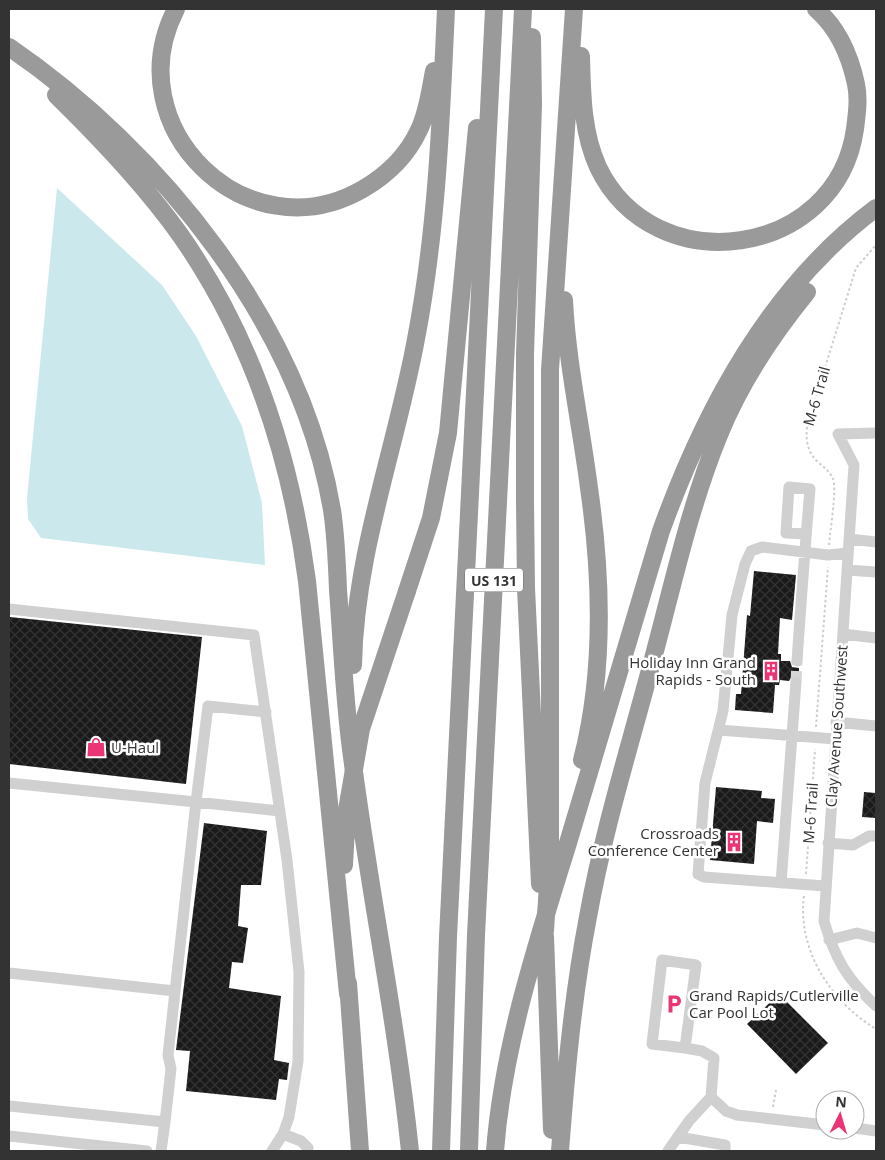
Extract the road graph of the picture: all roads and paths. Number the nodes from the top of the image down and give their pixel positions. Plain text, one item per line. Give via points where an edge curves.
1 (176, 9) edge
2 (444, 9) edge
3 (492, 9) edge
4 (523, 9) edge
5 (531, 9) edge
6 (574, 9) edge
7 (580, 9) edge
8 (816, 9) edge
9 (9, 48) edge
10 (876, 208) edge
11 (562, 213) junction
12 (876, 215) edge
13 (876, 245) edge
14 (876, 433) edge
15 (806, 534) dead end
16 (849, 539) junction
17 (876, 542) edge
18 (829, 548) dead end
19 (805, 553) junction
20 (848, 553) junction
21 (828, 562) dead end
22 (847, 570) junction
23 (876, 572) edge
24 (9, 608) edge
25 (842, 634) junction
26 (876, 638) edge
27 (797, 661) tunnel mouth
28 (796, 682) tunnel mouth
29 (266, 712) junction
30 (836, 722) junction
31 (876, 726) edge
32 (719, 730) junction
33 (816, 731) dead end
34 (792, 736) junction
35 (835, 740) junction
36 (815, 745) dead end
37 (9, 783) edge
38 (196, 802) junction
39 (353, 808) junction
40 (280, 811) junction
41 (876, 836) edge
42 (828, 843) junction
43 (805, 880) dead end
44 (781, 883) junction
45 (825, 886) junction
46 (804, 893) dead end
47 (542, 933) junction
48 (876, 938) edge
49 (829, 940) junction
50 (9, 973) edge
51 (175, 991) junction
52 (348, 994) junction
53 (876, 1006) edge
54 (876, 1029) edge
55 (685, 1048) junction
56 (776, 1090) dead end
57 (711, 1097) junction
58 (9, 1106) edge
59 (771, 1119) junction
60 (165, 1122) junction
61 (815, 1124) edge
62 (283, 1134) junction
63 (9, 1136) edge
64 (678, 1136) junction
65 (96, 1148) edge
66 (147, 1151) edge
67 (161, 1151) edge
68 (272, 1151) edge
69 (307, 1151) edge
70 (360, 1151) edge
71 (410, 1151) edge
72 (441, 1151) edge
73 (470, 1151) edge
74 (495, 1151) edge
75 (552, 1151) edge
76 (560, 1151) edge
77 (668, 1151) edge
78 (725, 1151) edge

1 - 2 highway via 163,47 161,82 168,117 182,144 203,171 228,189 253,201 301,207 337,201 361,190 390,170 412,143 425,115
2 - 39 highway via 436,204 426,279 416,340 365,554 356,609
3 - 39 highway, bridge via 448,432 431,518 364,720
3 - 72 highway, US 131
4 - 73 highway, US 131 via 477,916
5 - 47 highway, bridge via 533,105 525,354 526,588
6 - 11 highway
7 - 8 highway via 585,125 598,167 625,204 643,219 689,239 740,242 763,237 804,215 830,188 847,161 854,141 858,97 849,56 830,24
9 - 39 highway via 77,99 169,191 245,292 267,325 290,370 316,441 332,514
9 - 52 highway via 116,156 181,236 226,312 265,399 301,534
10 - 47 highway via 845,233 771,316 727,382 701,432 661,531
11 - 47 highway, bridge via 550,370 550,853
11 - 47 highway via 566,343 597,551 599,649 586,746
12 - 76 highway via 827,266 764,348 719,434 704,477 615,800 588,916 570,1039
13 - 18 path, M-6 Trail via 856,268 806,434 815,460 827,469 833,479
14 - 16 street, Clay Avenue Southwest via 838,434 854,465
15 - 19 street
16 - 17 street
16 - 20 street, Clay Avenue Southwest
19 - 20 street
19 - 27 street
19 - 32 street via 762,547 751,551 732,615
20 - 22 street, Clay Avenue Southwest
21 - 33 path
22 - 23 street
22 - 25 street, Clay Avenue Southwest
24 - 29 street via 254,635
25 - 26 street
25 - 30 street, Clay Avenue Southwest
28 - 34 street
29 - 38 street via 208,706
29 - 40 street
30 - 31 street
30 - 35 street, Clay Avenue Southwest
32 - 34 street
32 - 44 street via 705,783 698,874
34 - 35 street
34 - 44 street
35 - 42 street, Clay Avenue Southwest
36 - 43 path, M-6 Trail
37 - 38 street
38 - 40 street
38 - 51 street
39 - 52 highway via 344,887
39 - 71 highway via 392,1016
40 - 62 street via 299,972 298,1061
41 - 42 street via 869,836 853,845
42 - 45 street, Clay Avenue Southwest
44 - 45 street
45 - 49 street, Clay Avenue Southwest via 824,921
46 - 54 path via 803,924 822,975 836,997
47 - 74 highway via 509,1054 500,1096
47 - 75 highway
48 - 49 street via 857,933
49 - 53 street, Clay Avenue Southwest via 854,986
50 - 51 street
51 - 60 street
52 - 70 highway
55 - 55 street via 652,1044 662,960 696,964
55 - 57 street via 702,1051 714,1058
56 - 59 path
57 - 59 street via 726,1111
57 - 64 street
58 - 60 street
59 - 61 street
60 - 67 street
62 - 68 street
62 - 69 street via 301,1141
63 - 65 street
64 - 77 street
64 - 78 street via 725,1145
65 - 66 street

